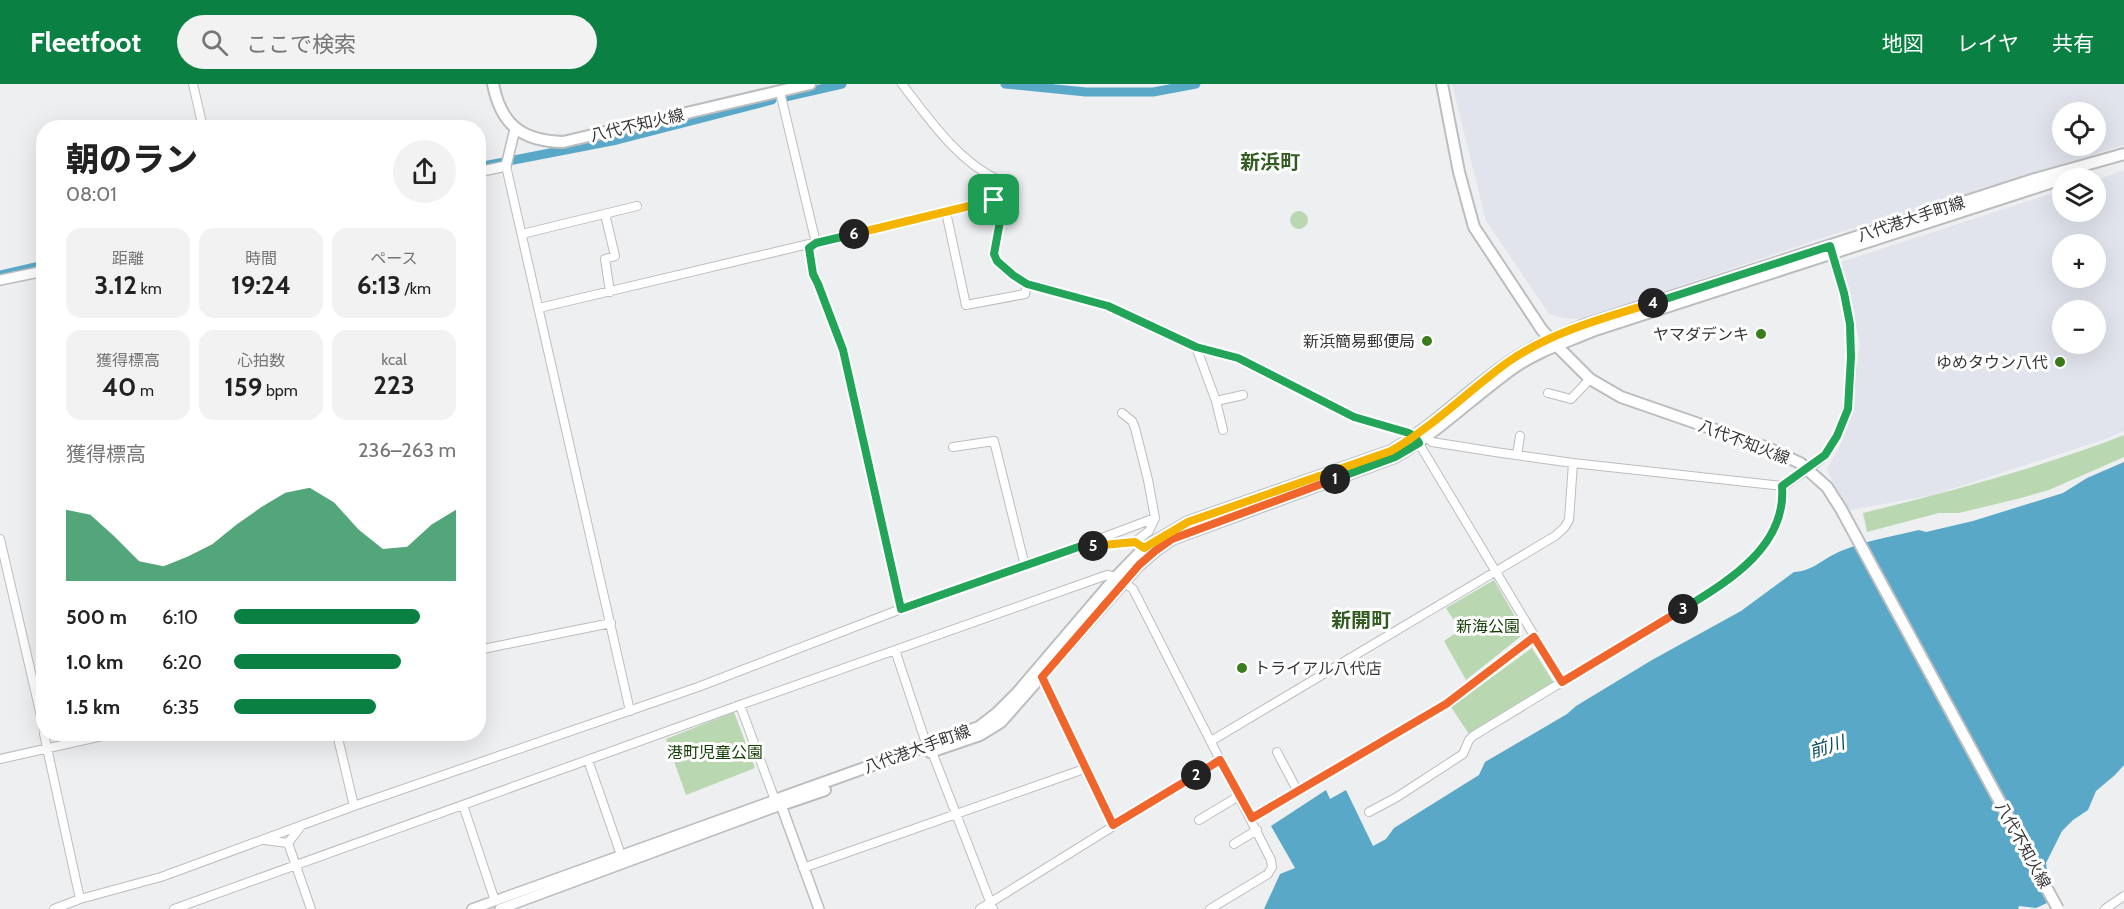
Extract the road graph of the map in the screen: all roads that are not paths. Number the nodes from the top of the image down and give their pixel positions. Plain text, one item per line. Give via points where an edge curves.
1 (193, 84) edge
2 (493, 84) edge
3 (810, 84) edge
4 (902, 84) edge
5 (1442, 84) edge
6 (780, 92) junction
7 (201, 120) edge
8 (515, 129) junction
9 (2124, 154) edge
10 (2124, 160) edge
11 (507, 166) junction
12 (2099, 168) edge
13 (486, 170) edge
14 (2052, 183) edge
15 (994, 200) junction
16 (637, 206) dead end
17 (946, 212) junction
18 (605, 214) junction
19 (522, 234) junction
20 (816, 243) junction
21 (1831, 250) junction
22 (36, 273) edge
23 (0, 280) edge
24 (1027, 284) junction
25 (610, 292) junction
26 (539, 308) junction
27 (1553, 343) junction
28 (1196, 347) junction
29 (1590, 379) junction
30 (1548, 393) dead end
31 (1243, 395) dead end
32 (1216, 401) junction
33 (1122, 413) dead end
34 (1223, 430) dead end
35 (1520, 436) dead end
36 (1420, 438) junction
37 (953, 447) dead end
38 (1517, 455) junction
39 (1573, 463) junction
40 (1782, 486) junction
41 (1155, 518) junction
42 (0, 539) edge
43 (1084, 545) junction
44 (1140, 545) junction
45 (1025, 566) junction
46 (1496, 571) junction
47 (1120, 579) junction
48 (901, 609) junction
49 (611, 623) junction
50 (1534, 637) junction
51 (486, 648) edge
52 (895, 650) junction
53 (1040, 673) junction
54 (1562, 682) junction
55 (36, 696) edge
56 (740, 705) junction
57 (630, 711) junction
58 (46, 741) edge
59 (80, 741) edge
60 (339, 741) edge
61 (1211, 741) junction
62 (48, 748) junction
63 (929, 749) junction
64 (1277, 752) dead end
65 (0, 759) edge
66 (588, 760) junction
67 (1220, 760) junction
68 (1087, 768) junction
69 (1298, 792) junction
70 (1239, 796) junction
71 (778, 802) junction
72 (462, 805) junction
73 (354, 806) junction
74 (1369, 812) dead end
75 (956, 813) junction
76 (1252, 818) junction
77 (1199, 820) dead end
78 (302, 825) junction
79 (1113, 825) junction
80 (1257, 830) junction
81 (263, 839) junction
82 (288, 843) junction
83 (1234, 844) dead end
84 (621, 855) junction
85 (296, 866) junction
86 (804, 868) junction
87 (2124, 896) edge
88 (80, 899) junction
89 (497, 905) edge
90 (992, 906) edge
91 (54, 909) edge
92 (174, 909) edge
93 (310, 909) edge
94 (472, 909) edge
95 (819, 909) edge
96 (980, 909) edge
97 (1210, 909) edge
98 (2058, 909) edge
99 (2105, 909) edge

1 - 7 street
2 - 8 main road via 498,106
3 - 6 main road, 八代不知火線
4 - 15 street via 950,143 984,173 998,180
5 - 27 main road, 八代不知火線 via 1474,226
6 - 8 main road, 八代不知火線 via 564,142 547,142
6 - 20 street
8 - 11 street
9 - 21 main road, 八代港大手町線 via 2035,179
10 - 12 main road, 八代港大手町線
11 - 13 street
11 - 19 street
14 - 21 main road, 八代港大手町線
15 - 17 street
15 - 24 street via 1003,205 994,254 997,261
16 - 18 street
17 - 20 street
17 - 24 street via 966,305 1025,294
18 - 19 street
18 - 25 street via 615,256 605,259
19 - 26 street
20 - 25 street
20 - 48 street via 809,248 813,274 843,350
21 - 27 main road, 八代港大手町線 via 1584,325
21 - 40 street via 1850,324 1848,409 1825,455
22 - 23 street
24 - 28 street via 1108,306
25 - 26 street
26 - 49 street
27 - 29 main road, 八代不知火線
27 - 36 main road, 八代港大手町線 via 1529,349 1508,362
28 - 32 street
28 - 36 street via 1238,358 1354,417
29 - 30 street via 1571,399
29 - 98 main road, 八代不知火線, bridge via 1621,397 1768,448 1800,463 1827,487
31 - 32 street
32 - 34 street
33 - 41 street via 1135,428
35 - 38 street
36 - 38 street
36 - 44 main road, 八代港大手町線 via 1188,522
36 - 46 street
36 - 47 main road, 八代港大手町線 via 1395,457 1172,539
37 - 45 street via 994,441
38 - 39 street
39 - 40 street
39 - 46 street via 1569,520 1564,528
40 - 54 street via 1775,525 1761,551 1742,570
41 - 43 street
41 - 44 street
42 - 55 street
43 - 44 street
43 - 45 street
44 - 47 main road, 八代港大手町線
45 - 48 street
46 - 50 street
46 - 61 street
47 - 52 street via 1107,575
47 - 53 main road, 八代港大手町線
47 - 61 street via 1133,589
48 - 57 street
49 - 51 street
49 - 57 street
50 - 54 street
50 - 69 street via 1446,704
52 - 56 street
52 - 63 street
53 - 63 main road, 八代港大手町線 via 1001,722 980,735
53 - 68 street
54 - 74 street via 1473,736 1462,754
56 - 66 street
56 - 71 street
57 - 73 street
58 - 62 street
59 - 62 street
60 - 73 street
61 - 67 street
62 - 65 street
62 - 88 street
63 - 71 main road, 八代港大手町線
63 - 75 street
64 - 69 street
66 - 72 street
66 - 84 street
67 - 70 street
67 - 79 street
68 - 75 street
68 - 79 street
69 - 76 street
70 - 76 street
70 - 77 street
71 - 84 street
71 - 86 street
71 - 89 street
72 - 85 street
72 - 89 street
73 - 78 street
75 - 86 street
75 - 90 street
76 - 80 street
78 - 81 street
78 - 82 street
79 - 90 street
80 - 83 street
80 - 97 street via 1271,860 1268,874
81 - 82 street
81 - 88 street via 161,877
82 - 85 street
84 - 89 street
85 - 92 street
85 - 93 street
86 - 95 street
87 - 99 street
88 - 91 street
89 - 94 street
90 - 96 street

